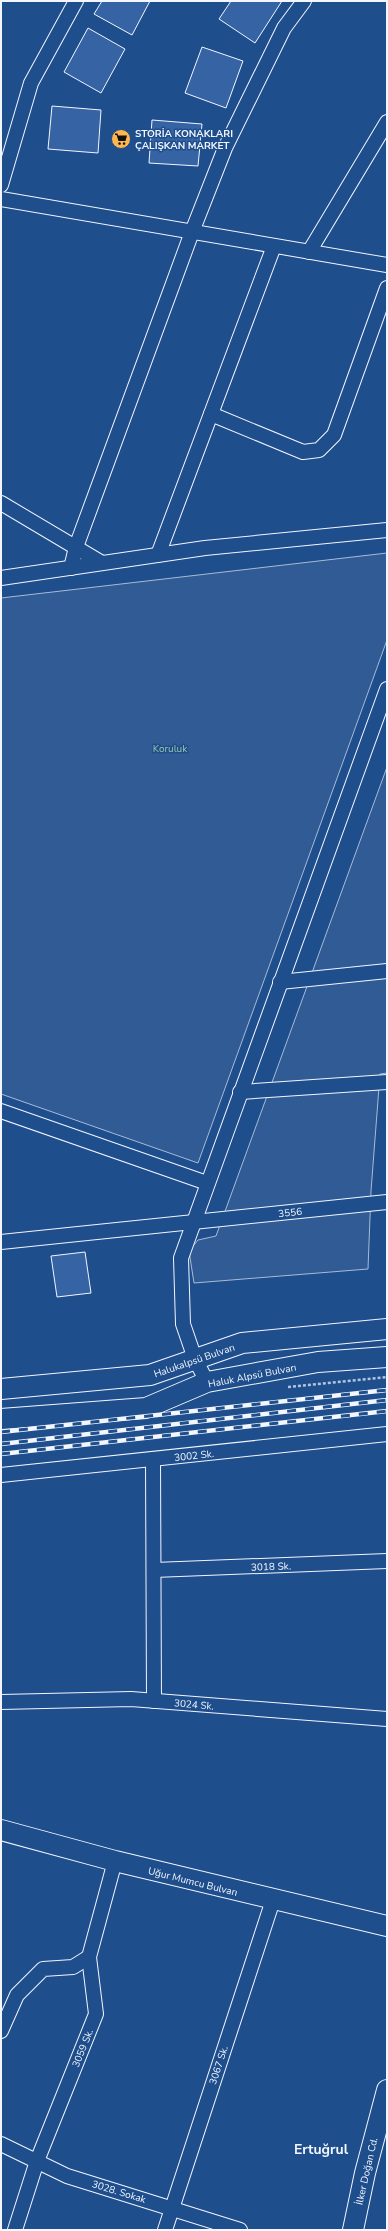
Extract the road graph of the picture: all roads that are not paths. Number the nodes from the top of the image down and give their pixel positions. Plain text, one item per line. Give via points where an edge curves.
1 (76, 1) edge
2 (304, 1) edge
3 (387, 122) edge
4 (1, 185) edge
5 (1, 198) edge
6 (192, 232) junction
7 (274, 246) junction
8 (309, 252) junction
9 (387, 265) edge
10 (387, 288) edge
11 (210, 414) junction
12 (1, 503) edge
13 (387, 530) edge
14 (76, 547) junction
15 (158, 554) junction
16 (102, 563) junction
17 (71, 568) junction
18 (1, 578) edge
19 (387, 689) edge
20 (387, 971) edge
21 (280, 982) junction
22 (387, 1082) edge
23 (240, 1092) junction
24 (1, 1111) edge
25 (207, 1183) junction
26 (387, 1202) edge
27 (193, 1222) junction
28 (1, 1242) edge
29 (387, 1329) edge
30 (387, 1357) edge
31 (195, 1360) junction
32 (207, 1382) junction
33 (1, 1389) edge
34 (1, 1419) edge
35 (387, 1434) edge
36 (152, 1459) junction
37 (1, 1475) edge
38 (387, 1561) edge
39 (154, 1570) junction
40 (154, 1700) junction
41 (1, 1702) edge
42 (387, 1719) edge
43 (1, 1830) edge
44 (115, 1861) junction
45 (273, 1900) junction
46 (387, 1926) edge
47 (89, 1958) junction
48 (1, 2031) edge
49 (387, 2090) edge
50 (1, 2144) edge
51 (37, 2161) junction
52 (171, 2207) junction
53 (15, 2230) edge
54 (164, 2230) edge
55 (240, 2230) edge
56 (353, 2230) edge

1 - 4 street via 32,83
2 - 6 street via 277,42 226,148
3 - 8 street
5 - 6 street
6 - 7 street
6 - 14 street
7 - 8 street
7 - 11 street
8 - 9 street
10 - 11 street via 334,435 319,450 304,452
11 - 15 street
12 - 14 street
13 - 15 street
14 - 16 street
14 - 17 street
15 - 16 street
16 - 17 street
17 - 18 street
19 - 21 street
20 - 21 street
21 - 23 street
22 - 23 street
23 - 25 street
24 - 25 street
25 - 27 street
26 - 27 street, 3556
27 - 28 street, 3556
27 - 31 street via 181,1258 183,1324
29 - 31 main road, Halukalpsü Bulvarı via 242,1343
30 - 32 main road, Haluk Alpsü Bulvarı via 318,1362
31 - 32 street
31 - 33 main road, Halukalpsü Bulvarı via 150,1375
32 - 34 main road, Haluk Alpsü Bulvarı via 146,1408
35 - 36 street, 3002 Sk.
36 - 37 street, 3002 Sk.
36 - 39 street
38 - 39 street, 3018 Sk.
39 - 40 street
40 - 41 street, 3024 Sk.
40 - 42 street, 3024 Sk.
43 - 44 main road, Uğur Mumcu Bulvarı
44 - 45 main road, Uğur Mumcu Bulvarı
44 - 47 street, 3059 Sk.
45 - 46 main road, Uğur Mumcu Bulvarı
45 - 52 street, 3067 Sk.
47 - 48 street via 73,1967 43,1969 17,1995
47 - 51 street, 3059 Sk. via 96,2014
49 - 56 main road, İlker Doğan Cd.
50 - 51 street, 3028. Sokak
51 - 52 street, 3028. Sokak via 68,2176
51 - 53 street, 3059 Sk.
52 - 54 street, 3067 Sk.
52 - 55 street, 3028. Sokak

